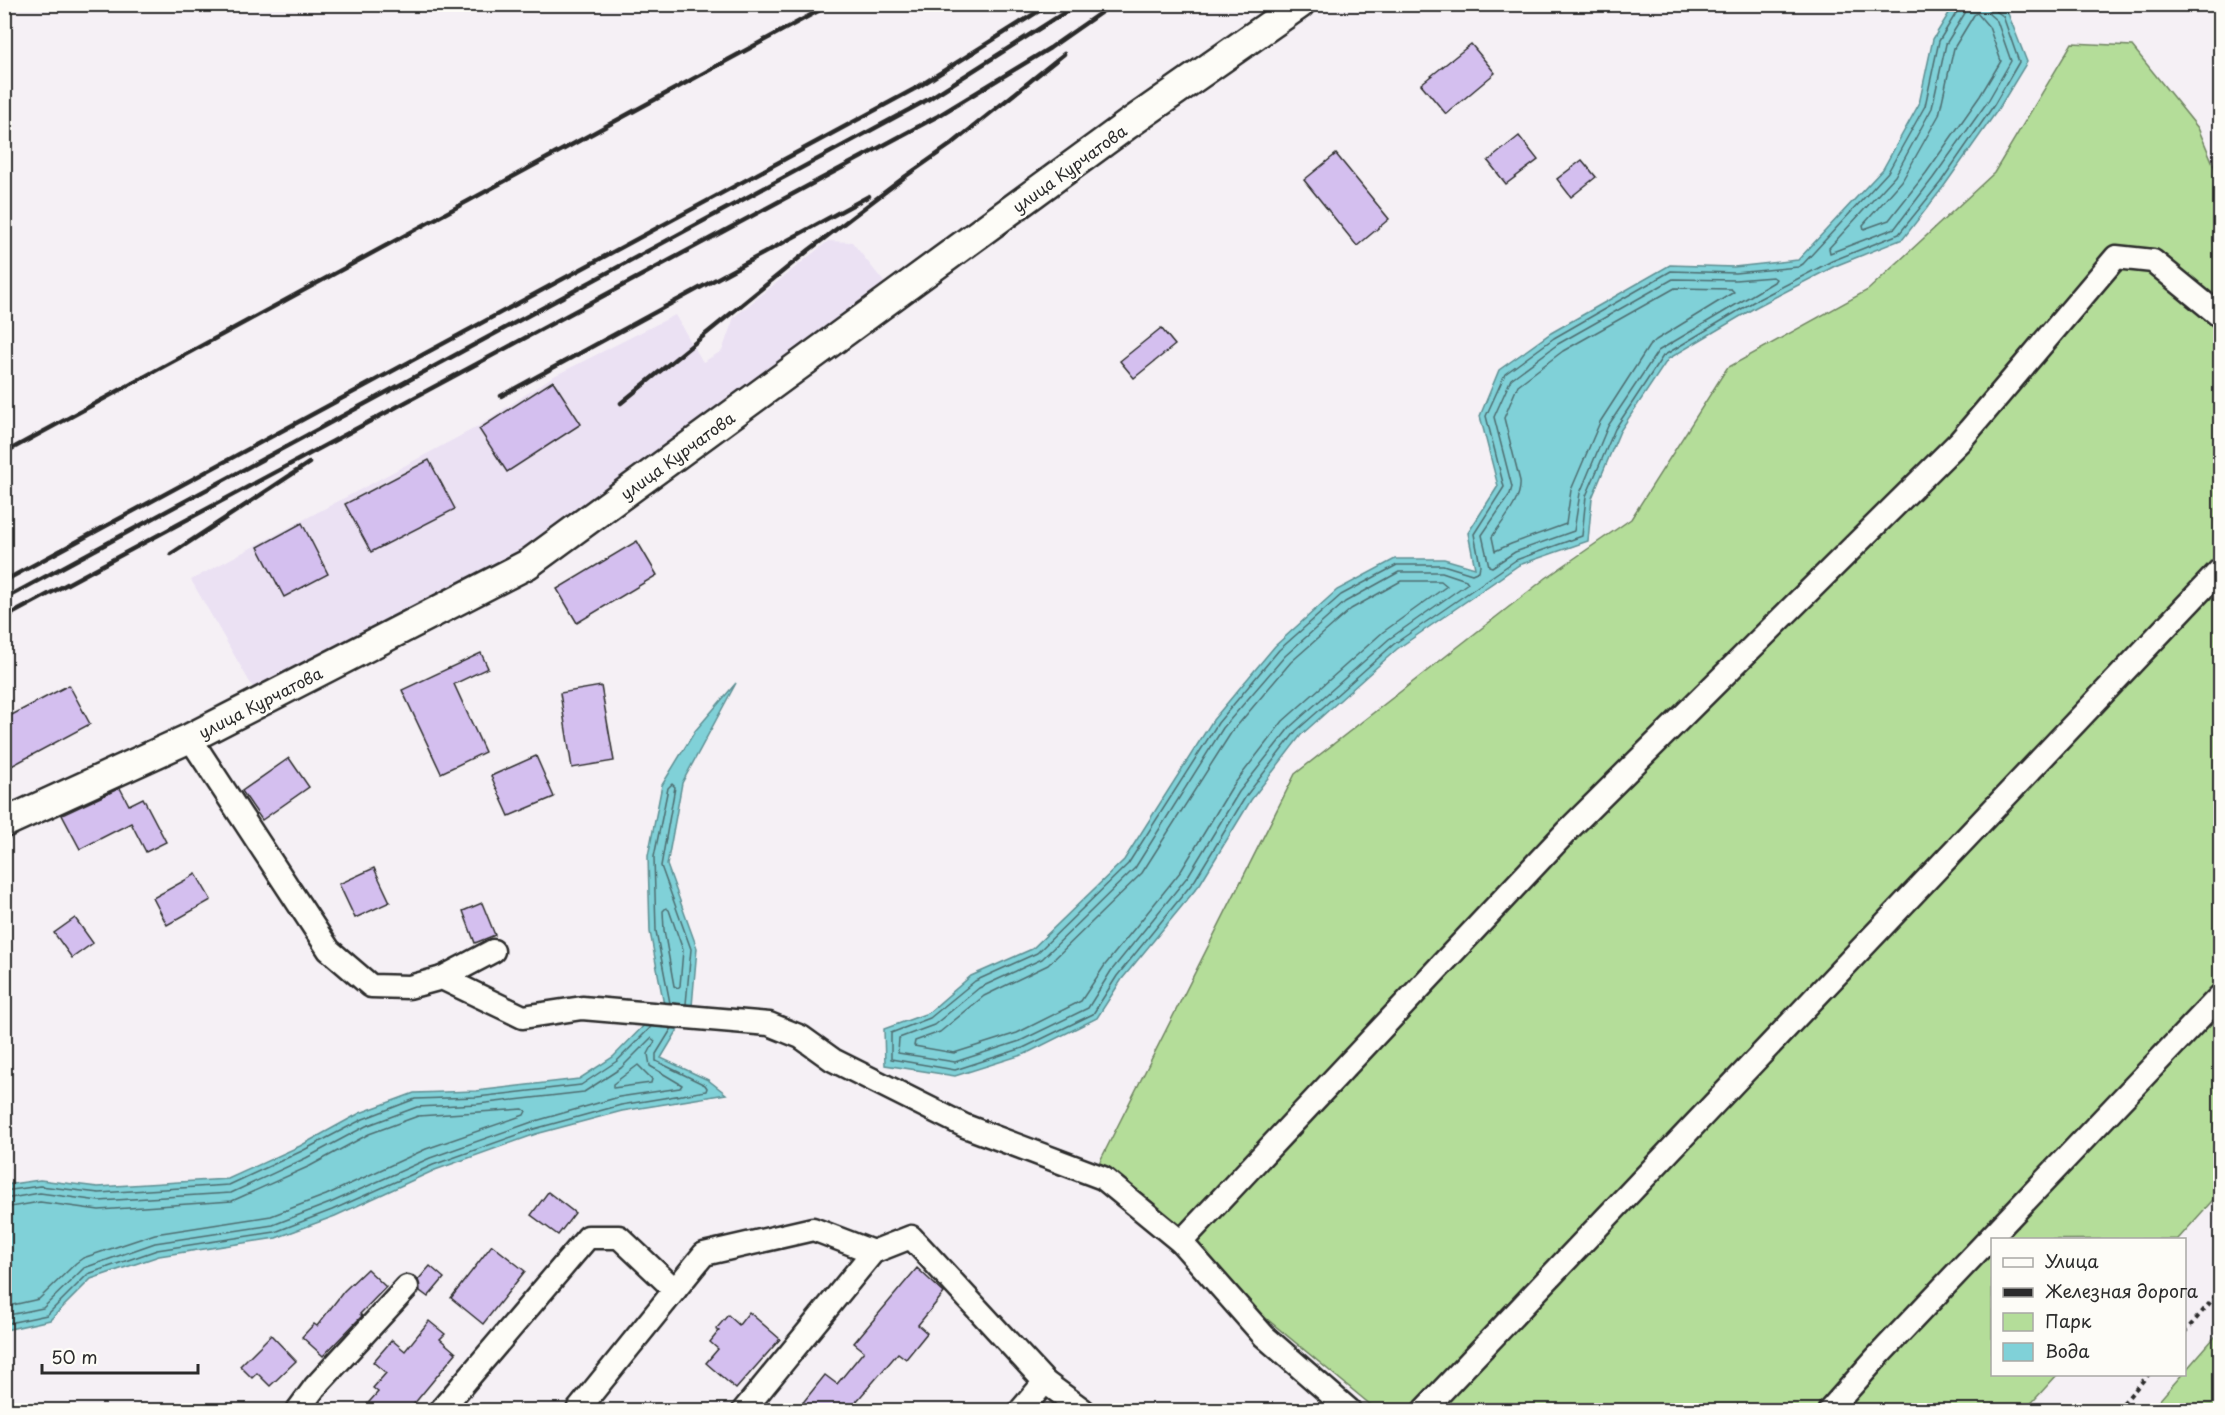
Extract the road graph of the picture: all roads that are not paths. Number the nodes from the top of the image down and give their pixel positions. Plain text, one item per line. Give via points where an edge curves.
1 (1300, 4) edge
2 (2220, 316) edge
3 (2220, 570) edge
4 (190, 738) junction
5 (4, 823) edge
6 (493, 951) dead end
7 (442, 978) junction
8 (2220, 996) edge
9 (1181, 1242) junction
10 (873, 1252) junction
11 (407, 1287) dead end
12 (675, 1290) junction
13 (1045, 1382) junction
14 (298, 1410) edge
15 (441, 1410) edge
16 (578, 1410) edge
17 (744, 1410) edge
18 (1021, 1410) edge
19 (1083, 1410) edge
20 (1348, 1410) edge
21 (1424, 1410) edge
22 (1830, 1410) edge

1 - 4 street, улица Курчатова via 1127,125 528,564
2 - 9 street via 2153,261 2116,257 1960,441 1567,831
3 - 21 street
4 - 5 street, улица Курчатова
4 - 7 street via 329,950 371,986 409,987
6 - 7 street
7 - 9 street via 523,1017 582,1008 769,1024 801,1037 833,1060 965,1126 1103,1178
8 - 22 street
9 - 20 street via 1264,1336
10 - 12 street via 813,1229 704,1254
10 - 13 street via 911,1238
10 - 17 street
11 - 14 street
12 - 15 street via 619,1238 588,1237
12 - 16 street
13 - 18 street
13 - 19 street

